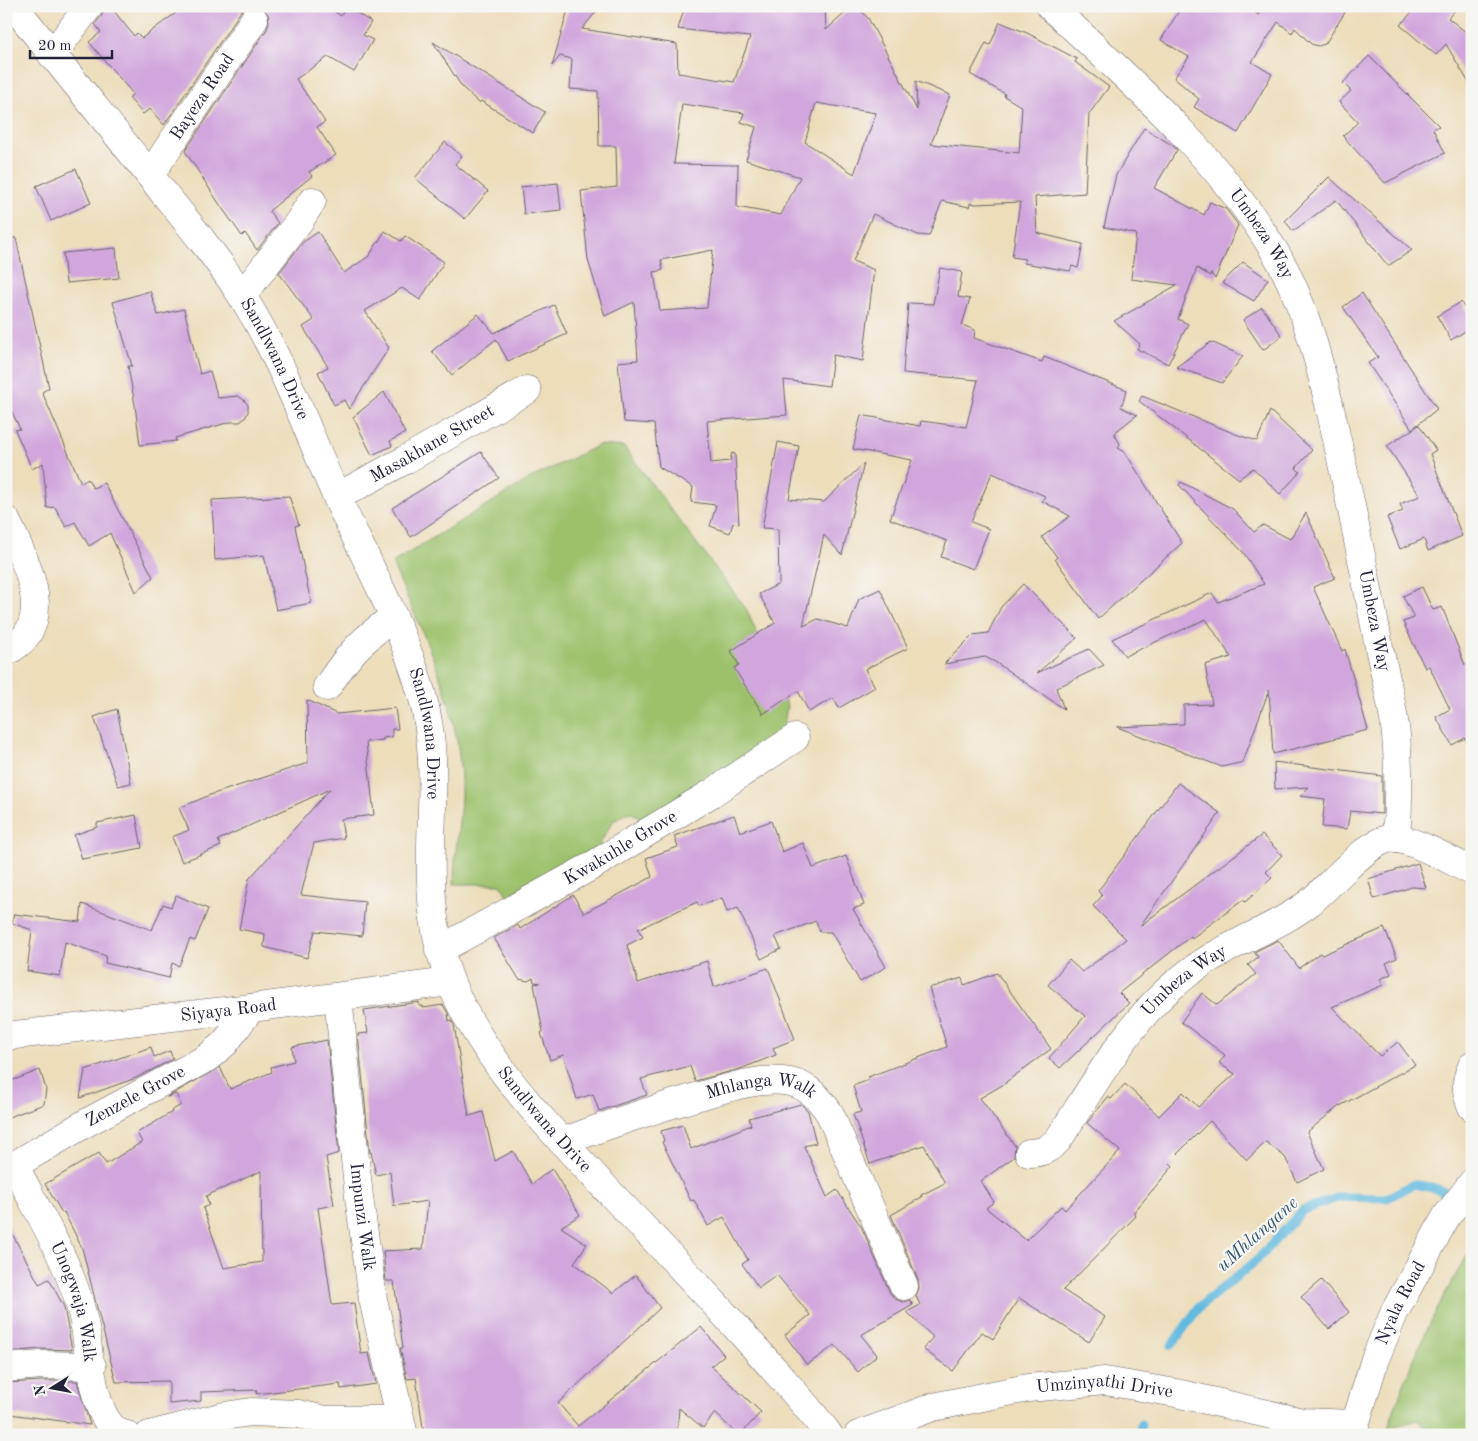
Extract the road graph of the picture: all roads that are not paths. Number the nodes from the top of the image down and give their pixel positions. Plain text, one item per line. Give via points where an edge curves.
1 (14, 6) edge
2 (89, 6) edge
3 (1050, 6) edge
4 (254, 20) dead end
5 (52, 55) junction
6 (150, 175) junction
7 (312, 201) dead end
8 (242, 296) junction
9 (527, 390) dead end
10 (337, 497) junction
11 (6, 520) edge
12 (393, 618) junction
13 (6, 652) edge
14 (327, 687) dead end
15 (795, 738) dead end
16 (1396, 839) junction
17 (1472, 871) edge
18 (439, 950) junction
19 (449, 982) junction
20 (338, 997) junction
21 (251, 1008) junction
22 (6, 1036) edge
23 (1472, 1066) edge
24 (1472, 1106) edge
25 (562, 1142) junction
26 (1029, 1153) dead end
27 (11, 1168) edge
28 (1472, 1183) edge
29 (904, 1286) dead end
30 (92, 1366) junction
31 (6, 1368) edge
32 (323, 1427) edge
33 (402, 1427) edge
34 (1353, 1430) edge
35 (127, 1435) edge
36 (149, 1435) edge
37 (829, 1435) edge
38 (858, 1435) edge

1 - 5 street, Sandlwana Drive
2 - 5 street
3 - 16 street, Umbeza Way via 1199,150 1254,220 1277,254 1293,287 1311,336 1328,399 1388,690 1398,765
4 - 6 street, Bayeza Road
5 - 6 street, Sandlwana Drive
6 - 8 street, Sandlwana Drive
7 - 8 street
8 - 10 street, Sandlwana Drive via 299,408
9 - 10 street, Masakhane Street
10 - 12 street, Sandlwana Drive
11 - 13 street via 29,571 35,596 27,635
12 - 14 street via 356,646
12 - 18 street, Sandlwana Drive via 410,658 431,734 434,789 431,882
15 - 18 street, Kwakuhle Grove via 590,868
16 - 17 street via 1418,845
16 - 26 street, Umbeza Way via 1373,846 1306,905 1221,951 1176,983 1147,1010 1058,1140 1043,1152
18 - 19 street, Sandlwana Drive
19 - 20 street, Siyaya Road
19 - 25 street, Sandlwana Drive via 482,1042
20 - 21 street, Siyaya Road
20 - 33 street, Impunzi Walk via 373,1299
21 - 22 street, Siyaya Road
21 - 27 street, Zenzele Grove via 225,1044 207,1058
23 - 24 street via 1466,1087
25 - 29 street, Mhlanga Walk via 650,1110 740,1085 769,1081 801,1085 821,1101 830,1114
25 - 37 street, Sandlwana Drive via 717,1305
27 - 30 street, Unogwaja Walk via 70,1276 85,1325
28 - 34 street, Nyala Road via 1446,1217 1395,1311 1375,1359
30 - 31 street
30 - 35 street, Unogwaja Walk via 105,1420 120,1434
32 - 33 street
32 - 36 street via 291,1413 251,1412
34 - 38 street, Umzinyathi Drive via 1104,1381 1028,1388 933,1407

